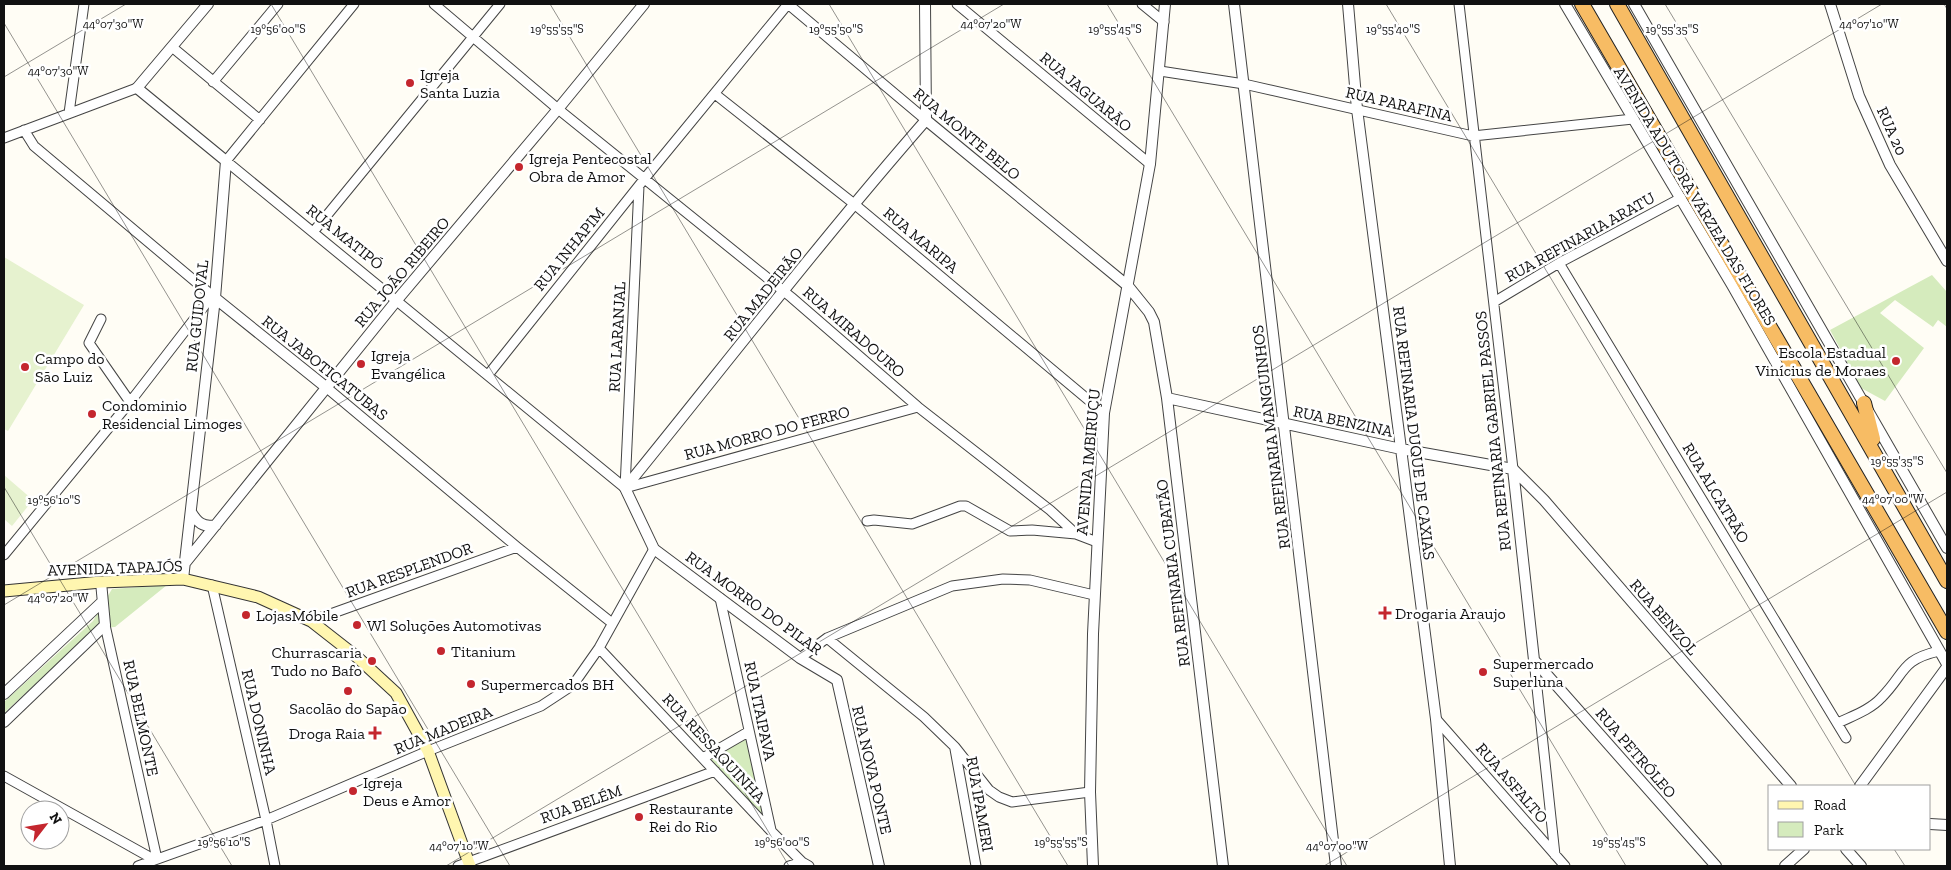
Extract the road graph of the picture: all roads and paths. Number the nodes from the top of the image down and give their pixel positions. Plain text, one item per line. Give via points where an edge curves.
1 (84, 4) edge
2 (208, 4) edge
3 (278, 4) edge
4 (354, 4) edge
5 (434, 4) edge
6 (500, 4) edge
7 (644, 4) edge
8 (788, 4) edge
9 (925, 4) edge
10 (957, 4) edge
11 (1142, 4) edge
12 (1164, 4) edge
13 (1234, 4) edge
14 (1348, 4) edge
15 (1459, 4) edge
16 (1565, 4) edge
17 (1582, 4) edge
18 (1617, 4) edge
19 (1634, 4) edge
20 (1830, 4) edge
21 (1164, 22) junction
22 (474, 37) junction
23 (172, 47) junction
24 (1160, 71) junction
25 (214, 82) junction
26 (1244, 84) junction
27 (137, 88) junction
28 (715, 94) junction
29 (558, 109) junction
30 (1356, 109) junction
31 (69, 114) junction
32 (1633, 119) junction
33 (260, 120) junction
34 (926, 120) junction
35 (24, 130) junction
36 (1473, 136) junction
37 (4, 138) edge
38 (226, 161) junction
39 (1150, 164) junction
40 (645, 178) junction
41 (638, 186) junction
42 (1681, 198) junction
43 (853, 203) junction
44 (314, 231) junction
45 (1947, 261) edge
46 (1559, 263) junction
47 (1128, 286) junction
48 (784, 292) junction
49 (214, 297) junction
50 (397, 300) junction
51 (1494, 302) junction
52 (101, 319) dead end
53 (488, 375) junction
54 (327, 388) junction
55 (1167, 398) junction
56 (130, 402) junction
57 (1864, 403) junction
58 (918, 407) junction
59 (1104, 413) junction
60 (1284, 424) junction
61 (1401, 449) junction
62 (1879, 459) junction
63 (1512, 469) junction
64 (625, 488) junction
65 (190, 512) junction
66 (866, 521) dead end
67 (216, 525) junction
68 (1076, 534) junction
69 (1097, 542) junction
70 (517, 547) junction
71 (1947, 548) edge
72 (654, 549) junction
73 (4, 555) edge
74 (185, 563) junction
75 (182, 579) junction
76 (1947, 581) edge
77 (101, 582) junction
78 (212, 585) junction
79 (4, 591) edge
80 (1094, 595) junction
81 (720, 598) junction
82 (102, 602) junction
83 (311, 621) junction
84 (612, 623) junction
85 (105, 625) junction
86 (1947, 632) edge
87 (827, 638) junction
88 (599, 648) junction
89 (1939, 651) junction
90 (800, 658) junction
91 (1534, 660) junction
92 (1947, 666) edge
93 (837, 680) joint
94 (4, 694) edge
95 (1436, 719) junction
96 (4, 722) edge
97 (1838, 723) junction
98 (748, 732) junction
99 (1846, 738) dead end
100 (955, 747) junction
101 (428, 751) junction
102 (703, 758) junction
103 (715, 770) junction
104 (4, 776) edge
105 (1791, 785) edge
106 (1861, 785) edge
107 (1090, 792) junction
108 (266, 820) junction
109 (1931, 824) edge
110 (1947, 825) edge
111 (771, 831) junction
112 (1803, 850) edge
113 (1847, 850) edge
114 (1555, 855) junction
115 (156, 860) junction
116 (805, 864) edge
117 (466, 865) edge
118 (138, 866) edge
119 (275, 866) edge
120 (789, 866) edge
121 (879, 866) edge
122 (976, 866) edge
123 (1093, 866) edge
124 (1223, 866) edge
125 (1336, 866) edge
126 (1450, 866) edge
127 (1565, 866) edge
128 (1716, 866) edge
129 (1785, 866) edge
130 (1861, 866) edge

1 - 31 street
2 - 23 street
3 - 25 street
4 - 33 street
5 - 22 street, RUA MIRADOURO
6 - 22 street
7 - 29 street, RUA JOÃO RIBEIRO
8 - 28 street, RUA INHAPIM
8 - 34 street, RUA MONTE BELO
9 - 34 street
10 - 39 street, RUA JAGUARÃO
11 - 21 street
12 - 21 street, AVENIDA IMBIRUÇU
13 - 26 street, RUA REFINARIA MANGUINHOS
14 - 30 street, RUA REFINARIA DUQUE DE CAXIAS
15 - 36 street, RUA REFINARIA GABRIEL PASSOS
16 - 32 street, AVENIDA ADUTORA VÁRZEA DAS FLORES
17 - 86 highway
18 - 62 highway
19 - 57 street
20 - 45 street, RUA 20 via 1860,96 1890,166
21 - 24 street, AVENIDA IMBIRUÇU
22 - 29 street, RUA MIRADOURO
22 - 44 street
23 - 25 street
23 - 27 street
24 - 26 street, RUA PARAFINA
24 - 39 street, AVENIDA IMBIRUÇU
25 - 33 street
26 - 30 street, RUA PARAFINA
26 - 60 street, RUA REFINARIA MANGUINHOS
27 - 31 street
27 - 38 street, RUA MATIPÓ
28 - 40 street, RUA INHAPIM
28 - 43 street, RUA MARIPA
29 - 40 street, RUA MIRADOURO
29 - 50 street, RUA JOÃO RIBEIRO
30 - 36 street, RUA PARAFINA
30 - 61 street, RUA REFINARIA DUQUE DE CAXIAS
31 - 35 street
32 - 36 street, RUA PARAFINA
32 - 42 street, AVENIDA ADUTORA VÁRZEA DAS FLORES
33 - 38 street
34 - 43 street, RUA MADEIRÃO
34 - 47 street, RUA MONTE BELO
35 - 37 street
35 - 49 street, RUA JABOTICATUBAS via 34,146
36 - 51 street, RUA REFINARIA GABRIEL PASSOS
38 - 44 street, RUA MATIPÓ
38 - 49 street, RUA GUIDOVAL
39 - 47 street, AVENIDA IMBIRUÇU
40 - 41 street, RUA INHAPIM
40 - 48 street, RUA MIRADOURO
41 - 53 street, RUA INHAPIM
41 - 64 street, RUA LARANJAL
42 - 46 street, RUA REFINARIA ARATU
42 - 89 street, AVENIDA ADUTORA VÁRZEA DAS FLORES
43 - 48 street, RUA MADEIRÃO
43 - 59 street, RUA MARIPA
44 - 50 street, RUA MATIPÓ
46 - 51 street, RUA REFINARIA ARATU
46 - 97 street, RUA ALCATRÃO
47 - 55 street, RUA REFINARIA CUBATÃO via 1154,322
47 - 59 street, AVENIDA IMBIRUÇU
48 - 58 street, RUA MIRADOURO
48 - 64 street, RUA MADEIRÃO
49 - 54 street, RUA JABOTICATUBAS
49 - 56 street
49 - 65 street, RUA GUIDOVAL
50 - 53 street, RUA MATIPÓ
50 - 54 street, RUA JOÃO RIBEIRO
51 - 63 street, RUA REFINARIA GABRIEL PASSOS
52 - 56 street via 89,344
53 - 64 street, RUA MATIPÓ
54 - 67 street, RUA JOÃO RIBEIRO
54 - 70 street, RUA JABOTICATUBAS
55 - 60 street, RUA BENZINA
55 - 124 street, RUA REFINARIA CUBATÃO
56 - 73 street
57 - 62 highway
57 - 71 street
58 - 64 street, RUA MORRO DO FERRO
58 - 68 street, RUA MIRADOURO
59 - 69 street, AVENIDA IMBIRUÇU
60 - 61 street, RUA BENZINA
60 - 125 street, RUA REFINARIA MANGUINHOS
61 - 63 street, RUA BENZINA
61 - 95 street, RUA REFINARIA DUQUE DE CAXIAS
62 - 76 highway
63 - 91 street, RUA REFINARIA GABRIEL PASSOS
63 - 105 street, RUA BENZOL via 1544,500
64 - 72 street
65 - 67 street via 201,525
65 - 74 street, RUA GUIDOVAL
66 - 68 street via 912,524 966,506 1010,531
67 - 74 street, RUA JOÃO RIBEIRO
68 - 69 street, RUA MIRADOURO
69 - 80 street, AVENIDA IMBIRUÇU
70 - 83 street, RUA RESPLENDOR
70 - 84 street, RUA JABOTICATUBAS
72 - 81 street, RUA MORRO DO PILAR
72 - 84 street, RUA MADEIRA
74 - 75 street, RUA GUIDOVAL
75 - 77 main road, AVENIDA TAPAJÓS
75 - 78 main road, AVENIDA TAPAJÓS
77 - 79 main road, AVENIDA TAPAJÓS
77 - 82 street, RUA BELMONTE
78 - 83 main road, AVENIDA TAPAJÓS via 258,597
78 - 108 street, RUA DONINHA
80 - 87 street via 1030,580 1002,579 958,585
80 - 107 street, AVENIDA IMBIRUÇU
81 - 90 street, RUA MORRO DO PILAR
81 - 98 street, RUA ITAIPAVA
82 - 85 street, RUA BELMONTE
82 - 94 street
83 - 101 main road, AVENIDA TAPAJÓS via 396,693
84 - 88 street, RUA MADEIRA
85 - 96 street
85 - 115 street, RUA BELMONTE
87 - 90 street
87 - 100 street, RUA MORRO DO PILAR via 924,717
88 - 101 street, RUA MADEIRA via 573,685 541,706
88 - 102 street, RUA RESSAQUINHA
89 - 92 street, AVENIDA ADUTORA VÁRZEA DAS FLORES
89 - 97 street via 1922,655 1907,664 1880,700
90 - 93 street, RUA MORRO DO PILAR
91 - 114 street, RUA REFINARIA GABRIEL PASSOS
91 - 128 street, RUA PETRÓLEO
92 - 106 street
93 - 121 street, RUA NOVA PONTE
95 - 114 street, RUA ASFALTO
95 - 126 street, RUA REFINARIA DUQUE DE CAXIAS
97 - 99 street, RUA ALCATRÃO
98 - 102 street
98 - 111 street, RUA ITAIPAVA
100 - 107 street, RUA MORRO DO PILAR via 989,790 1012,802
100 - 122 street, RUA IPAMERI
101 - 108 street, RUA MADEIRA
101 - 117 main road, AVENIDA TAPAJÓS
102 - 103 street, RUA RESSAQUINHA
103 - 111 street, RUA RESSAQUINHA
103 - 117 street, RUA BELÉM
104 - 115 street
107 - 123 street, AVENIDA IMBIRUÇU
108 - 115 street, RUA MADEIRA
108 - 119 street, RUA DONINHA
109 - 110 street
111 - 116 street, RUA RESSAQUINHA
112 - 129 street
113 - 130 street
114 - 127 street, RUA ASFALTO
115 - 118 street, RUA MADEIRA
116 - 120 street

